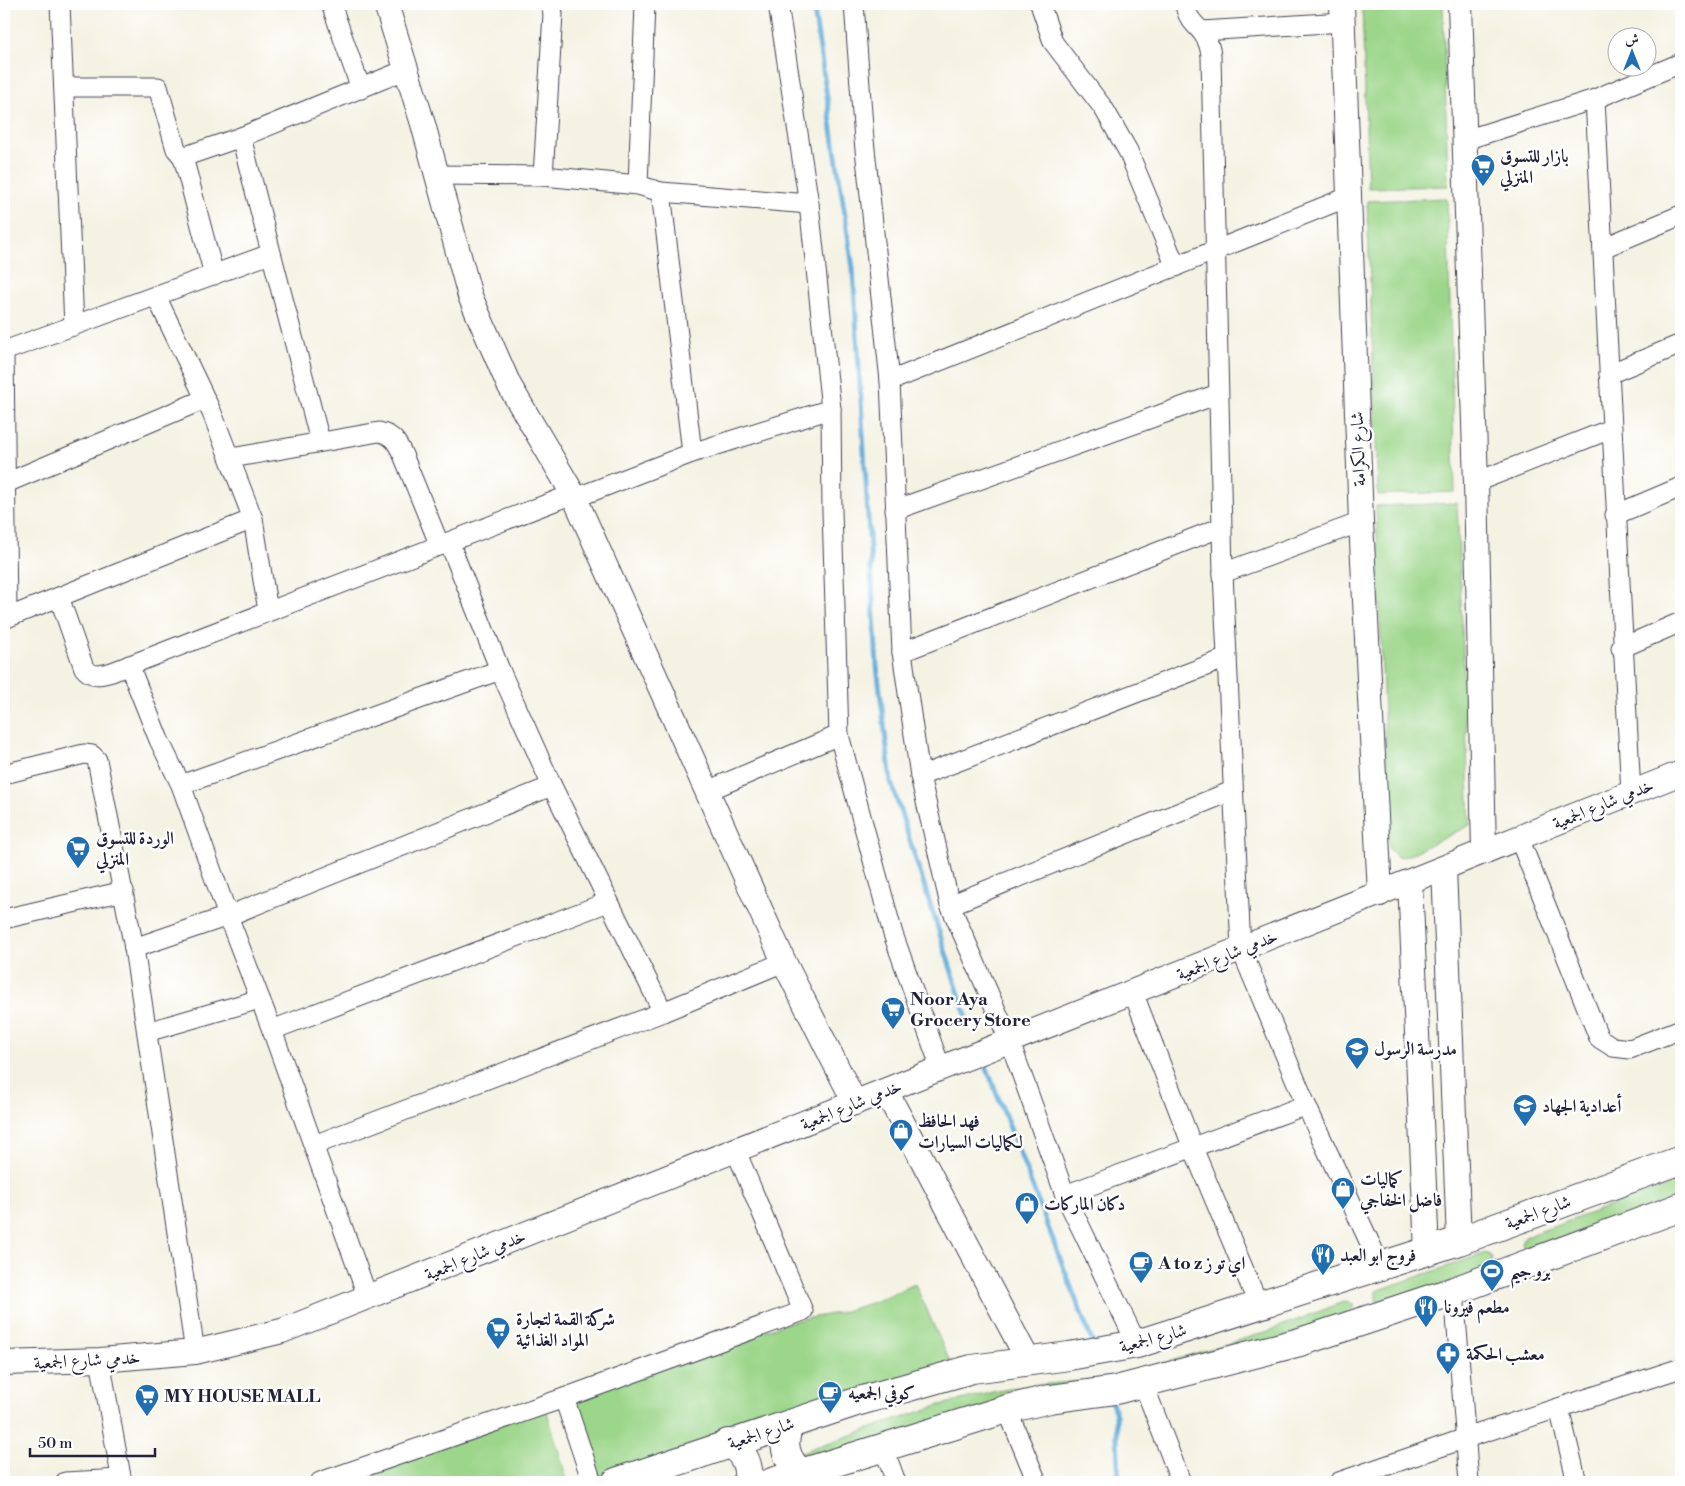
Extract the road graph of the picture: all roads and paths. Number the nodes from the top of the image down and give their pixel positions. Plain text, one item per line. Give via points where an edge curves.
1 (60, 4) edge
2 (330, 4) edge
3 (386, 4) edge
4 (551, 4) edge
5 (646, 4) edge
6 (778, 4) edge
7 (854, 4) edge
8 (1040, 4) edge
9 (1185, 4) edge
10 (1460, 4) edge
11 (1343, 13) edge
12 (1202, 31) junction
13 (1681, 63) edge
14 (405, 70) junction
15 (64, 87) junction
16 (361, 89) junction
17 (1595, 99) junction
18 (241, 137) junction
19 (1465, 140) junction
20 (184, 157) junction
21 (436, 175) junction
22 (543, 176) junction
23 (638, 185) junction
24 (661, 192) junction
25 (1348, 197) junction
26 (809, 204) junction
27 (1681, 215) edge
28 (1603, 248) junction
29 (1215, 251) junction
30 (270, 254) junction
31 (1176, 267) junction
32 (214, 275) junction
33 (156, 296) junction
34 (74, 326) junction
35 (1681, 344) edge
36 (4, 351) edge
37 (1609, 374) junction
38 (890, 382) junction
39 (1218, 394) junction
40 (205, 399) junction
41 (831, 409) junction
42 (1611, 429) junction
43 (320, 442) junction
44 (692, 453) junction
45 (231, 458) junction
46 (1476, 482) junction
47 (6, 483) junction
48 (1681, 487) edge
49 (574, 496) junction
50 (895, 510) junction
51 (1615, 515) junction
52 (253, 519) junction
53 (1361, 522) junction
54 (1222, 527) junction
55 (445, 544) junction
56 (1223, 573) junction
57 (59, 597) junction
58 (268, 611) junction
59 (6, 619) edge
60 (1681, 622) edge
61 (1621, 648) junction
62 (902, 652) junction
63 (1227, 658) junction
64 (129, 665) junction
65 (500, 670) junction
66 (839, 735) junction
67 (4, 774) edge
68 (1681, 774) edge
69 (920, 776) junction
70 (181, 785) junction
71 (552, 786) junction
72 (707, 791) junction
73 (1232, 791) junction
74 (1630, 794) junction
75 (1519, 838) junction
76 (1484, 852) junction
77 (1444, 868) junction
78 (1410, 882) junction
79 (124, 891) junction
80 (1380, 894) junction
81 (608, 902) junction
82 (950, 905) junction
83 (228, 916) junction
84 (4, 919) edge
85 (134, 948) junction
86 (1241, 949) junction
87 (784, 962) junction
88 (1133, 992) junction
89 (260, 999) junction
90 (663, 1012) junction
91 (1681, 1029) edge
92 (272, 1030) junction
93 (147, 1032) junction
94 (1010, 1042) junction
95 (941, 1069) junction
96 (886, 1091) junction
97 (855, 1103) junction
98 (1306, 1105) junction
99 (314, 1145) junction
100 (1193, 1148) junction
101 (736, 1150) junction
102 (1681, 1160) edge
103 (1066, 1195) junction
104 (1681, 1207) edge
105 (1427, 1219) junction
106 (1459, 1228) junction
107 (1427, 1251) junction
108 (1381, 1267) junction
109 (1454, 1290) junction
110 (368, 1298) junction
111 (1259, 1306) junction
112 (1137, 1344) junction
113 (195, 1352) junction
114 (100, 1360) junction
115 (1028, 1360) junction
116 (4, 1363) edge
117 (1681, 1368) edge
118 (1143, 1383) junction
119 (564, 1398) junction
120 (1559, 1408) junction
121 (1007, 1409) junction
122 (790, 1424) junction
123 (1466, 1438) junction
124 (728, 1443) junction
125 (883, 1446) junction
126 (802, 1472) junction
127 (122, 1481) edge
128 (65, 1482) edge
129 (320, 1482) edge
130 (592, 1482) edge
131 (616, 1482) edge
132 (748, 1482) edge
133 (772, 1482) edge
134 (896, 1482) edge
135 (1037, 1482) edge
136 (1181, 1482) edge
137 (1339, 1482) edge
138 (1469, 1482) edge
139 (1577, 1482) edge

1 - 15 street
2 - 16 street
3 - 14 street
4 - 22 street
5 - 23 street
6 - 26 street
7 - 38 street via 864,140
8 - 31 street via 1053,42 1104,109 1128,150
9 - 12 street via 1188,19
10 - 19 street
11 - 12 street
11 - 25 street, شارع الكرامة
12 - 29 street via 1208,39 1211,56
13 - 17 street
14 - 16 street
14 - 21 street
15 - 20 street via 158,87 176,149
15 - 34 street
16 - 18 street
17 - 19 street
17 - 28 street
18 - 20 street
18 - 30 street
19 - 46 street
20 - 32 street
21 - 22 street
21 - 49 street via 470,296 509,385
22 - 23 street
23 - 24 street
24 - 26 street
24 - 44 street
25 - 29 street
25 - 53 street, شارع الكرامة
26 - 41 street
27 - 28 street
28 - 37 street
29 - 31 street
29 - 39 street
30 - 32 street
30 - 43 street
31 - 38 street
32 - 33 street
33 - 34 street
33 - 40 street
34 - 36 street
35 - 37 street
36 - 47 street
37 - 42 street
38 - 50 street
39 - 50 street
39 - 54 street
40 - 45 street
40 - 47 street
41 - 44 street
41 - 66 street
42 - 46 street
42 - 51 street
43 - 45 street
43 - 55 street via 379,432 390,434 397,442
44 - 49 street
45 - 52 street
46 - 76 street
47 - 59 street
48 - 51 street
49 - 55 street
49 - 72 street
50 - 62 street
51 - 61 street
52 - 57 street
52 - 58 street
53 - 56 street
53 - 80 street, شارع الكرامة
54 - 56 street
54 - 62 street
55 - 58 street
55 - 65 street
56 - 63 street
57 - 59 street
57 - 64 street via 88,673 96,676
58 - 64 street
60 - 61 street
61 - 74 street
62 - 69 street
63 - 69 street
63 - 73 street
64 - 70 street
65 - 70 street
65 - 71 street
66 - 72 street
66 - 95 street via 893,934
67 - 79 street via 84,754 95,756
68 - 74 street, خدمي شارع الجمعية
69 - 82 street
70 - 83 street
71 - 81 street
71 - 83 street
72 - 87 street
73 - 82 street
73 - 86 street
74 - 75 street, خدمي شارع الجمعية
75 - 76 street, خدمي شارع الجمعية
75 - 91 street via 1599,1038 1613,1047 1630,1048
76 - 77 street, خدمي شارع الجمعية
77 - 78 street, خدمي شارع الجمعية
77 - 106 street
78 - 80 street, خدمي شارع الجمعية
78 - 105 street
79 - 84 street
79 - 85 street
80 - 86 street, خدمي شارع الجمعية
81 - 90 street
81 - 92 street
82 - 94 street
83 - 85 street
83 - 89 street
85 - 93 street
86 - 88 street, خدمي شارع الجمعية
86 - 98 street
87 - 90 street
87 - 97 street
88 - 94 street, خدمي شارع الجمعية
88 - 100 street
89 - 92 street
89 - 93 street
90 - 99 street
92 - 99 street
93 - 113 street
94 - 95 street, خدمي شارع الجمعية
94 - 103 street
95 - 96 street, خدمي شارع الجمعية
96 - 97 street, خدمي شارع الجمعية
96 - 115 street
97 - 101 street, خدمي شارع الجمعية
98 - 100 street
98 - 108 street
99 - 110 street
100 - 103 street
100 - 111 street
101 - 110 street, خدمي شارع الجمعية
101 - 119 street via 803,1311
102 - 106 main road, شارع الجمعية
103 - 112 street
104 - 109 main road
105 - 106 street via 1434,1237 1442,1238
105 - 107 street
106 - 107 main road, شارع الجمعية
107 - 108 main road, شارع الجمعية
108 - 111 main road, شارع الجمعية
109 - 118 main road via 1300,1342
109 - 123 street
110 - 113 street, خدمي شارع الجمعية via 282,1331
111 - 112 main road, شارع الجمعية
112 - 115 main road, شارع الجمعية
113 - 114 street, خدمي شارع الجمعية
114 - 116 street, خدمي شارع الجمعية
114 - 127 street
115 - 122 main road, شارع الجمعية via 972,1369
117 - 120 street
118 - 121 main road
118 - 136 street
119 - 129 street
119 - 130 street
120 - 123 street
120 - 139 street
121 - 125 main road
121 - 135 street
122 - 124 main road, شارع الجمعية
122 - 126 main road via 784,1441 785,1451 794,1467
123 - 137 street
123 - 138 street
124 - 131 main road, شارع الجمعية
124 - 132 main road via 747,1463
125 - 126 main road
125 - 134 street
126 - 133 main road
127 - 128 street

